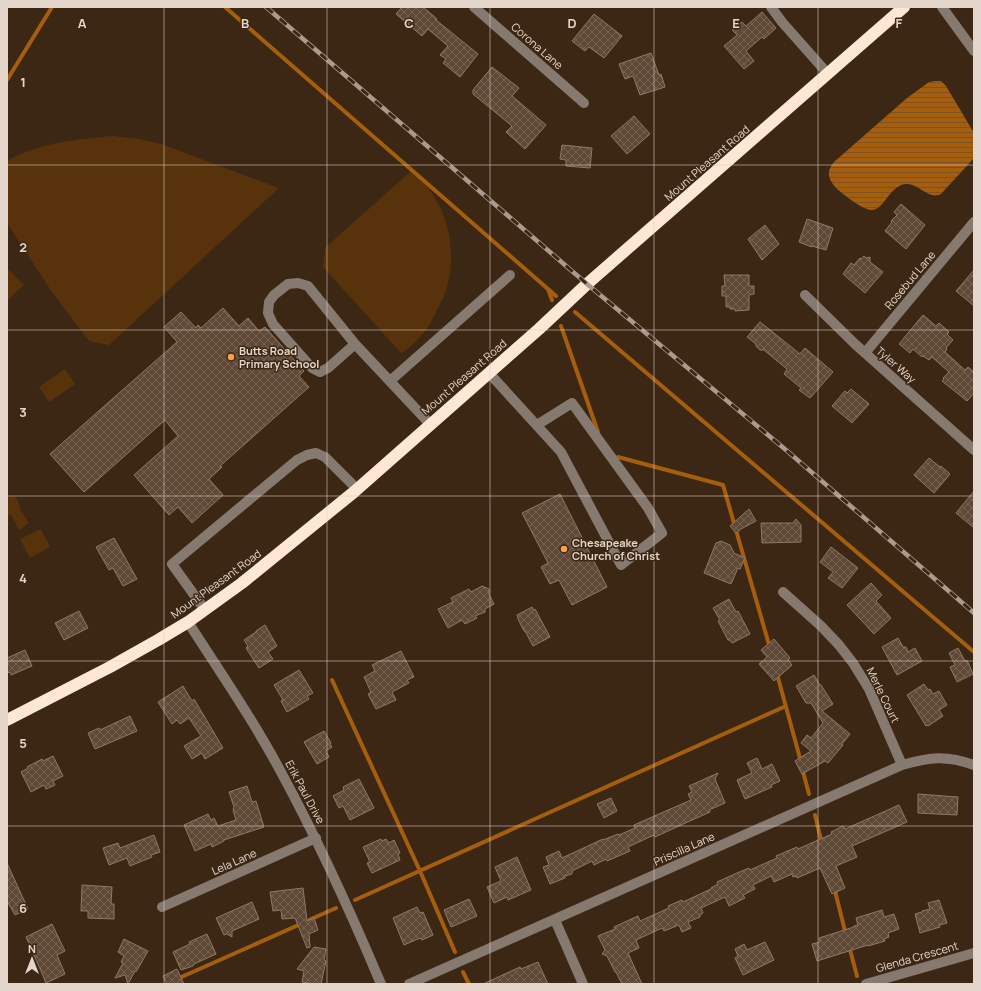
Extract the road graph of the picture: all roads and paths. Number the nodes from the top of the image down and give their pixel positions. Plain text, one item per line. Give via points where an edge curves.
1 (771, 7) edge
2 (904, 7) edge
3 (942, 7) edge
4 (477, 8) edge
5 (974, 51) edge
6 (828, 74) junction
7 (584, 103) dead end
8 (974, 222) edge
9 (510, 275) dead end
10 (805, 295) dead end
11 (355, 344) junction
12 (865, 353) junction
13 (489, 372) junction
14 (390, 381) junction
15 (430, 424) junction
16 (537, 425) junction
17 (974, 450) edge
18 (357, 489) junction
19 (783, 592) dead end
20 (205, 610) junction
21 (188, 622) junction
22 (7, 720) edge
23 (902, 765) junction
24 (974, 765) edge
25 (316, 838) junction
26 (162, 907) dead end
27 (555, 920) junction
28 (974, 953) edge
29 (381, 984) edge
30 (409, 984) edge
31 (583, 984) edge
32 (866, 984) edge

1 - 6 street
2 - 6 highway, Mount Pleasant Road
3 - 5 street
4 - 7 street, Corona Lane
6 - 13 highway, Mount Pleasant Road
8 - 12 street, Rosebud Lane
9 - 14 street
10 - 12 street, Tyler Way
11 - 11 street via 308,286 288,284 269,302 268,313 273,324 312,368 320,372
11 - 14 street
12 - 17 street, Tyler Way
13 - 15 highway, Mount Pleasant Road
13 - 16 street
14 - 15 street
15 - 18 highway, Mount Pleasant Road
16 - 16 street via 561,452 621,565 662,533 648,508 572,403
18 - 20 highway, Mount Pleasant Road via 260,569
18 - 20 street via 324,456 307,455 297,460 172,564
19 - 23 street, Merle Court via 821,626 853,663 869,689
20 - 21 highway, Mount Pleasant Road
21 - 22 highway, Mount Pleasant Road via 110,667
21 - 25 street, Erik Paul Drive via 253,724
23 - 24 street, Priscilla Lane via 946,758
23 - 27 street, Priscilla Lane
25 - 26 street, Lela Lane
25 - 29 street, Erik Paul Drive
27 - 30 street, Priscilla Lane
27 - 31 street
28 - 32 street, Glenda Crescent

